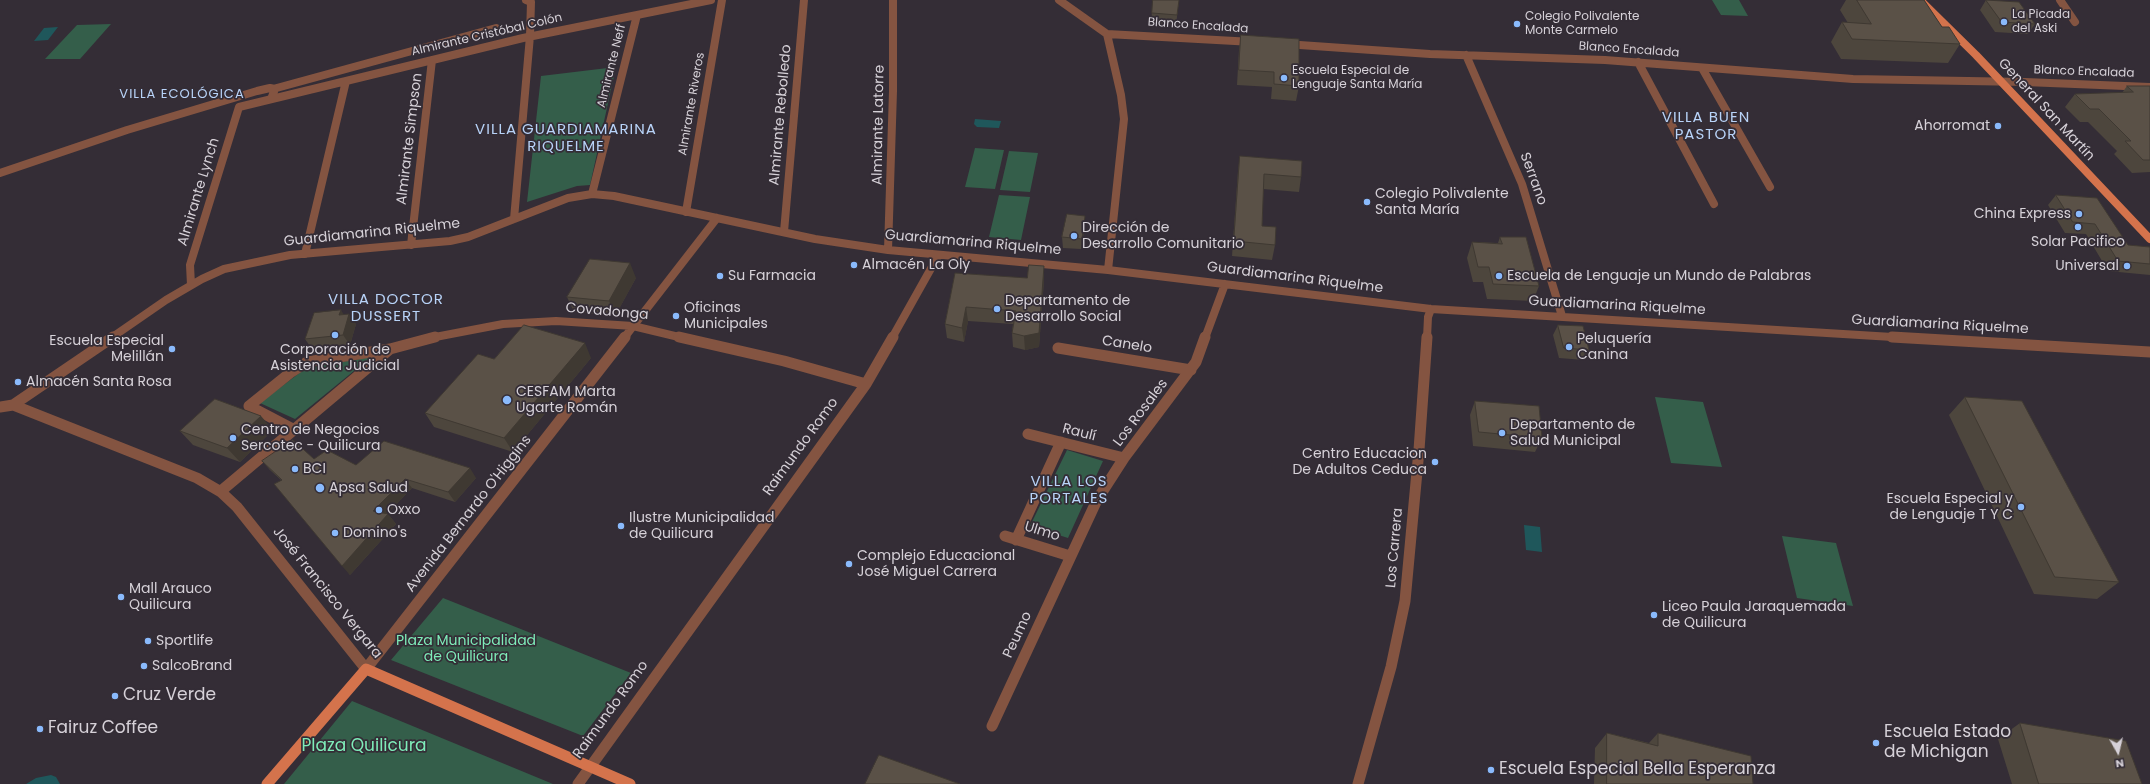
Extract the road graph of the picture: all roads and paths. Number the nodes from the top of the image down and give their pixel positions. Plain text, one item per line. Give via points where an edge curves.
1 (526, 0) edge
2 (711, 0) edge
3 (722, 0) edge
4 (804, 0) edge
5 (893, 0) edge
6 (1059, 0) edge
7 (1920, 0) edge
8 (2060, 0) edge
9 (637, 15) junction
10 (2076, 22) dead end
11 (496, 28) dead end
12 (1107, 34) junction
13 (530, 36) junction
14 (1263, 43) edge
15 (1278, 44) edge
16 (1466, 56) junction
17 (432, 60) junction
18 (1638, 62) junction
19 (1702, 68) junction
20 (346, 81) junction
21 (2001, 81) junction
22 (2150, 87) edge
23 (273, 89) junction
24 (271, 99) junction
25 (239, 108) joint
26 (0, 173) edge
27 (1770, 187) dead end
28 (592, 194) junction
29 (1714, 204) dead end
30 (686, 212) junction
31 (717, 218) junction
32 (514, 219) junction
33 (784, 232) junction
34 (2150, 239) edge
35 (411, 244) junction
36 (888, 250) junction
37 (305, 254) junction
38 (938, 256) junction
39 (1108, 270) junction
40 (1225, 284) junction
41 (191, 285) junction
42 (1431, 309) junction
43 (1562, 316) junction
44 (633, 326) junction
45 (1058, 348) dead end
46 (390, 349) junction
47 (2150, 352) edge
48 (1191, 370) junction
49 (866, 384) junction
50 (13, 404) junction
51 (0, 407) edge
52 (293, 429) junction
53 (1028, 434) dead end
54 (1061, 442) junction
55 (1124, 458) junction
56 (221, 491) junction
57 (1005, 536) dead end
58 (1016, 540) junction
59 (1070, 556) junction
60 (366, 669) junction
61 (992, 726) dead end
62 (588, 767) junction
63 (267, 784) edge
64 (578, 784) edge
65 (630, 784) edge
66 (1358, 784) edge

1 - 13 street via 531,2
2 - 9 street, Almirante Cristóbal Colón
3 - 30 street, Almirante Riveros
4 - 33 street, Almirante Rebolledo
5 - 36 street, Almirante Latorre
6 - 12 street
7 - 21 main road, General San Martín
8 - 10 street
9 - 13 street, Almirante Cristóbal Colón
9 - 28 street, Almirante Neff
11 - 23 street
12 - 14 street, Blanco Encalada
12 - 39 street via 1124,119
13 - 17 street, Almirante Cristóbal Colón
13 - 32 street
15 - 16 street, Blanco Encalada
16 - 18 street, Blanco Encalada via 1553,57
16 - 43 street, Serrano via 1522,184
17 - 20 street, Almirante Cristóbal Colón
17 - 35 street, Almirante Simpson
18 - 19 street, Blanco Encalada
18 - 29 street
19 - 21 street, Blanco Encalada via 1853,79
19 - 27 street
20 - 24 street, Almirante Cristóbal Colón
20 - 37 street
21 - 22 street, Blanco Encalada
21 - 34 main road, General San Martín
23 - 24 street via 276,91
23 - 26 street via 257,91 147,123
24 - 25 street, Almirante Cristóbal Colón
25 - 41 street, Almirante Lynch via 190,265
28 - 30 street, Guardiamarina Riquelme via 604,194
28 - 32 street, Guardiamarina Riquelme via 568,198
30 - 31 street, Guardiamarina Riquelme
31 - 33 street, Guardiamarina Riquelme
31 - 44 street, Avenida Bernardo O'Higgins
32 - 35 street, Guardiamarina Riquelme via 461,239
33 - 36 street, Guardiamarina Riquelme
35 - 37 street, Guardiamarina Riquelme
36 - 38 street, Guardiamarina Riquelme
37 - 41 street, Guardiamarina Riquelme via 237,265
38 - 39 street, Guardiamarina Riquelme
38 - 49 street, Raimundo Romo
39 - 40 street, Guardiamarina Riquelme
40 - 42 street, Guardiamarina Riquelme
40 - 48 street, Los Rosales
41 - 50 street, Guardiamarina Riquelme
42 - 43 street, Guardiamarina Riquelme
42 - 66 street, Los Carrera via 1428,317 1405,601 1391,667
43 - 47 street, Guardiamarina Riquelme
44 - 46 street, Covadonga via 556,321 503,324 422,339
44 - 49 street, Covadonga via 784,361
44 - 60 street, Avenida Bernardo O'Higgins
45 - 48 street, Canelo
46 - 52 street, Covadonga
46 - 52 street, Covadonga via 307,362 249,406
48 - 55 street, Los Rosales
49 - 62 street, Raimundo Romo
50 - 51 street
50 - 56 street, José Francisco Vergara via 206,482
52 - 56 street, Covadonga
53 - 54 street, Raulí
54 - 55 street, Raulí
54 - 58 street
55 - 59 street, Los Rosales via 1097,500
56 - 60 street, José Francisco Vergara via 237,507
57 - 58 street, Ulmo
58 - 59 street, Ulmo
59 - 61 street, Peumo
60 - 62 main road, José Francisco Vergara
60 - 63 main road, Avenida Bernardo O'Higgins
62 - 64 street, Raimundo Romo
62 - 65 main road, José Francisco Vergara

